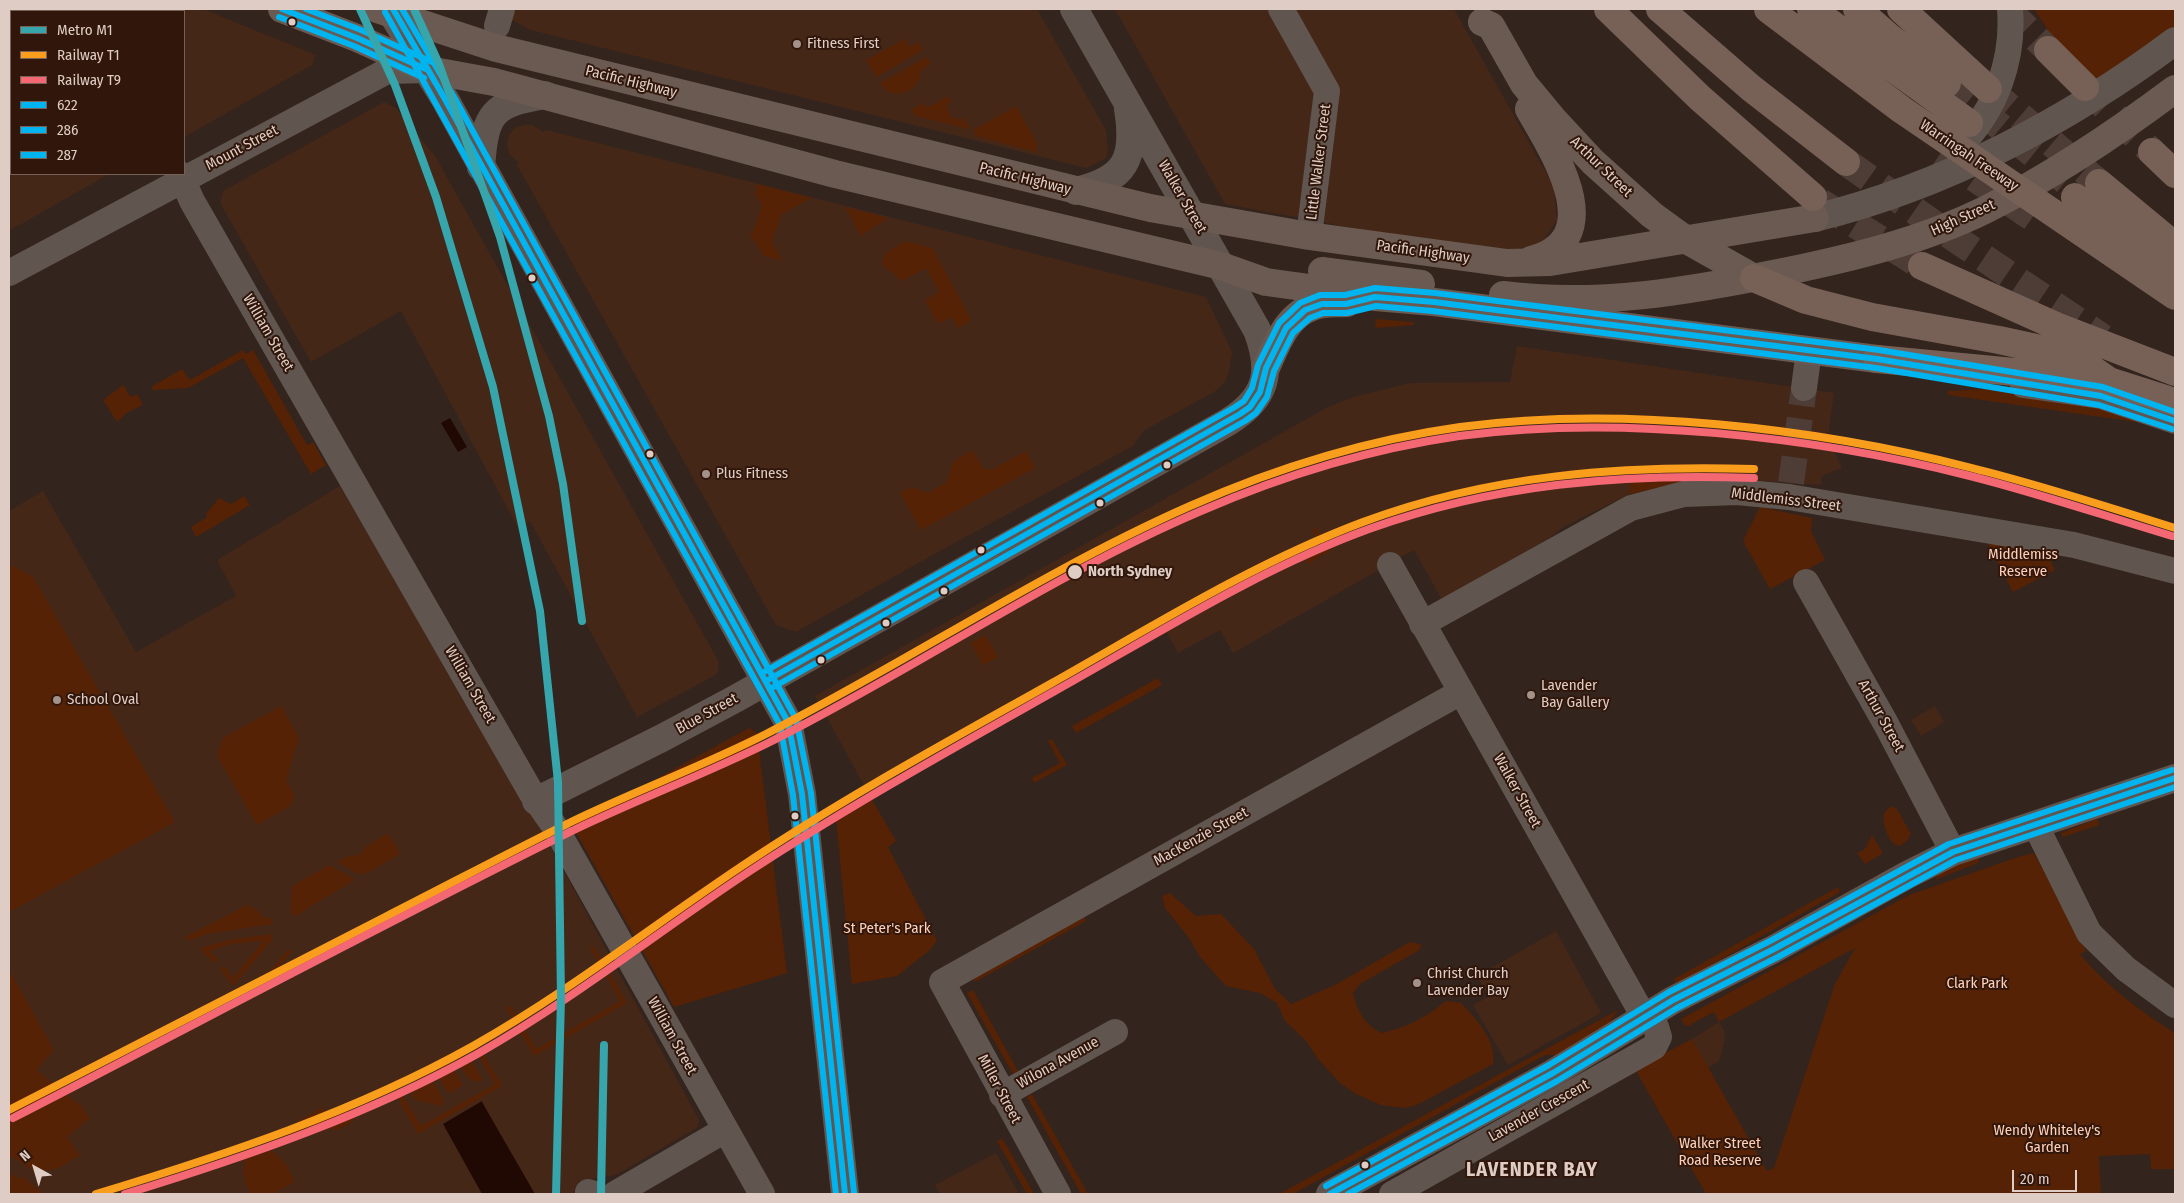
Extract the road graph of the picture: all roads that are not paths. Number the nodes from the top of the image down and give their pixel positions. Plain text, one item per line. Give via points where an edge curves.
1 (282, 9) edge
2 (1074, 9) edge
3 (1281, 9) edge
4 (1608, 9) edge
5 (1660, 9) edge
6 (1747, 9) edge
7 (1768, 9) edge
8 (1810, 9) edge
9 (1857, 9) edge
10 (1901, 9) edge
11 (2010, 9) edge
12 (389, 10) edge
13 (1479, 15) edge
14 (2175, 41) edge
15 (2048, 50) tunnel mouth
16 (428, 70) junction
17 (1948, 83) tunnel mouth
18 (2085, 87) tunnel mouth
19 (1988, 89) tunnel mouth
20 (2175, 89) edge
21 (545, 95) junction
22 (1127, 102) junction
23 (1969, 123) dead end
24 (2152, 152) tunnel mouth
25 (1940, 154) tunnel mouth
26 (1846, 162) tunnel mouth
27 (481, 167) junction
28 (185, 174) edge
29 (2175, 174) edge
30 (181, 176) edge
31 (2099, 183) tunnel mouth
32 (1076, 191) junction
33 (2075, 197) tunnel mouth
34 (1819, 210) junction
35 (1194, 216) junction
36 (2036, 220) tunnel mouth
37 (1309, 236) junction
38 (1685, 239) junction
39 (2175, 246) edge
40 (1507, 263) junction
41 (1221, 266) junction
42 (1922, 266) tunnel mouth
43 (2175, 270) edge
44 (9, 273) edge
45 (1754, 278) junction
46 (2175, 296) edge
47 (1376, 298) junction
48 (2175, 312) edge
49 (1809, 351) junction
50 (1877, 359) junction
51 (2175, 372) edge
52 (1263, 380) junction
53 (2110, 381) junction
54 (1804, 388) tunnel mouth
55 (2175, 402) edge
56 (2175, 420) edge
57 (1390, 565) dead end
58 (2175, 572) edge
59 (1806, 582) dead end
60 (1422, 624) junction
61 (766, 681) junction
62 (1461, 692) junction
63 (2175, 778) edge
64 (536, 801) junction
65 (2035, 824) junction
66 (1954, 852) junction
67 (942, 982) joint
68 (2175, 1005) edge
69 (1644, 1017) junction
70 (1115, 1032) dead end
71 (1002, 1095) junction
72 (725, 1130) junction
73 (615, 1194) edge
74 (762, 1194) edge
75 (845, 1194) edge
76 (1058, 1194) edge
77 (1330, 1194) edge
78 (1392, 1194) edge

1 - 16 main road
2 - 22 street, Walker Street
3 - 37 street, Little Walker Street via 1327,91
4 - 34 highway
5 - 26 highway via 1751,88
6 - 25 highway, Warringah Freeway
7 - 46 highway, Warringah Freeway via 1902,110
8 - 23 highway
9 - 17 highway
10 - 19 highway
11 - 34 street via 2010,43 2002,80 1963,143 1945,160 1880,197
12 - 16 street
12 - 32 main road, Pacific Highway via 496,48
13 - 38 main road, Arthur Street via 1491,26 1524,84 1593,162
13 - 40 main road, Arthur Street via 1483,30 1561,166 1572,202 1569,227 1559,246 1535,259
14 - 34 street via 2050,122 1970,165 1913,189
15 - 18 highway
16 - 21 main road
16 - 27 street
16 - 28 street, Mount Street via 387,71
20 - 45 main road, High Street via 2094,147 1984,211 1919,237 1833,261
21 - 27 street via 502,106 486,130
21 - 41 main road via 835,174
22 - 32 street via 1132,135 1122,166 1110,180
22 - 35 street, Walker Street
24 - 29 highway
27 - 61 street
30 - 44 street, Mount Street
30 - 64 street, William Street via 206,226
31 - 39 highway
32 - 35 main road, Pacific Highway
33 - 43 highway
34 - 38 main road
35 - 37 main road, Pacific Highway
35 - 41 street, Walker Street
36 - 48 highway
37 - 40 main road, Pacific Highway
38 - 40 main road, Pacific Highway via 1567,260
38 - 45 main road, Arthur Street
41 - 45 main road via 1258,262 1557,299 1641,297
41 - 47 main road via 1266,282
41 - 52 street, Walker Street via 1257,330
42 - 51 highway via 2056,326
45 - 53 highway via 1806,300 1872,317 2073,356
47 - 49 main road via 1434,302
47 - 52 main road via 1346,304 1322,304 1305,310 1286,328
49 - 50 main road
49 - 54 street
50 - 53 highway
50 - 56 street via 2101,396
52 - 61 street, Blue Street via 1250,407 1228,422
53 - 55 highway
57 - 60 street, Walker Street
58 - 60 street, Middlemiss Street via 2074,545 1790,490 1684,494 1631,508
59 - 66 street, Arthur Street
60 - 62 street, Walker Street
61 - 64 street, Blue Street
61 - 75 street via 790,728 802,794
62 - 67 street, MacKenzie Street
62 - 69 street, Walker Street
63 - 65 street
64 - 72 street, William Street via 558,833
65 - 66 street
65 - 68 street via 2089,933 2126,969
66 - 69 street
67 - 71 street, Miller Street
69 - 77 street via 1553,1072
69 - 78 street, Lavender Crescent via 1659,1032 1654,1047
70 - 71 street, Wilona Avenue
71 - 76 street, Miller Street
72 - 73 street
72 - 74 street, William Street

